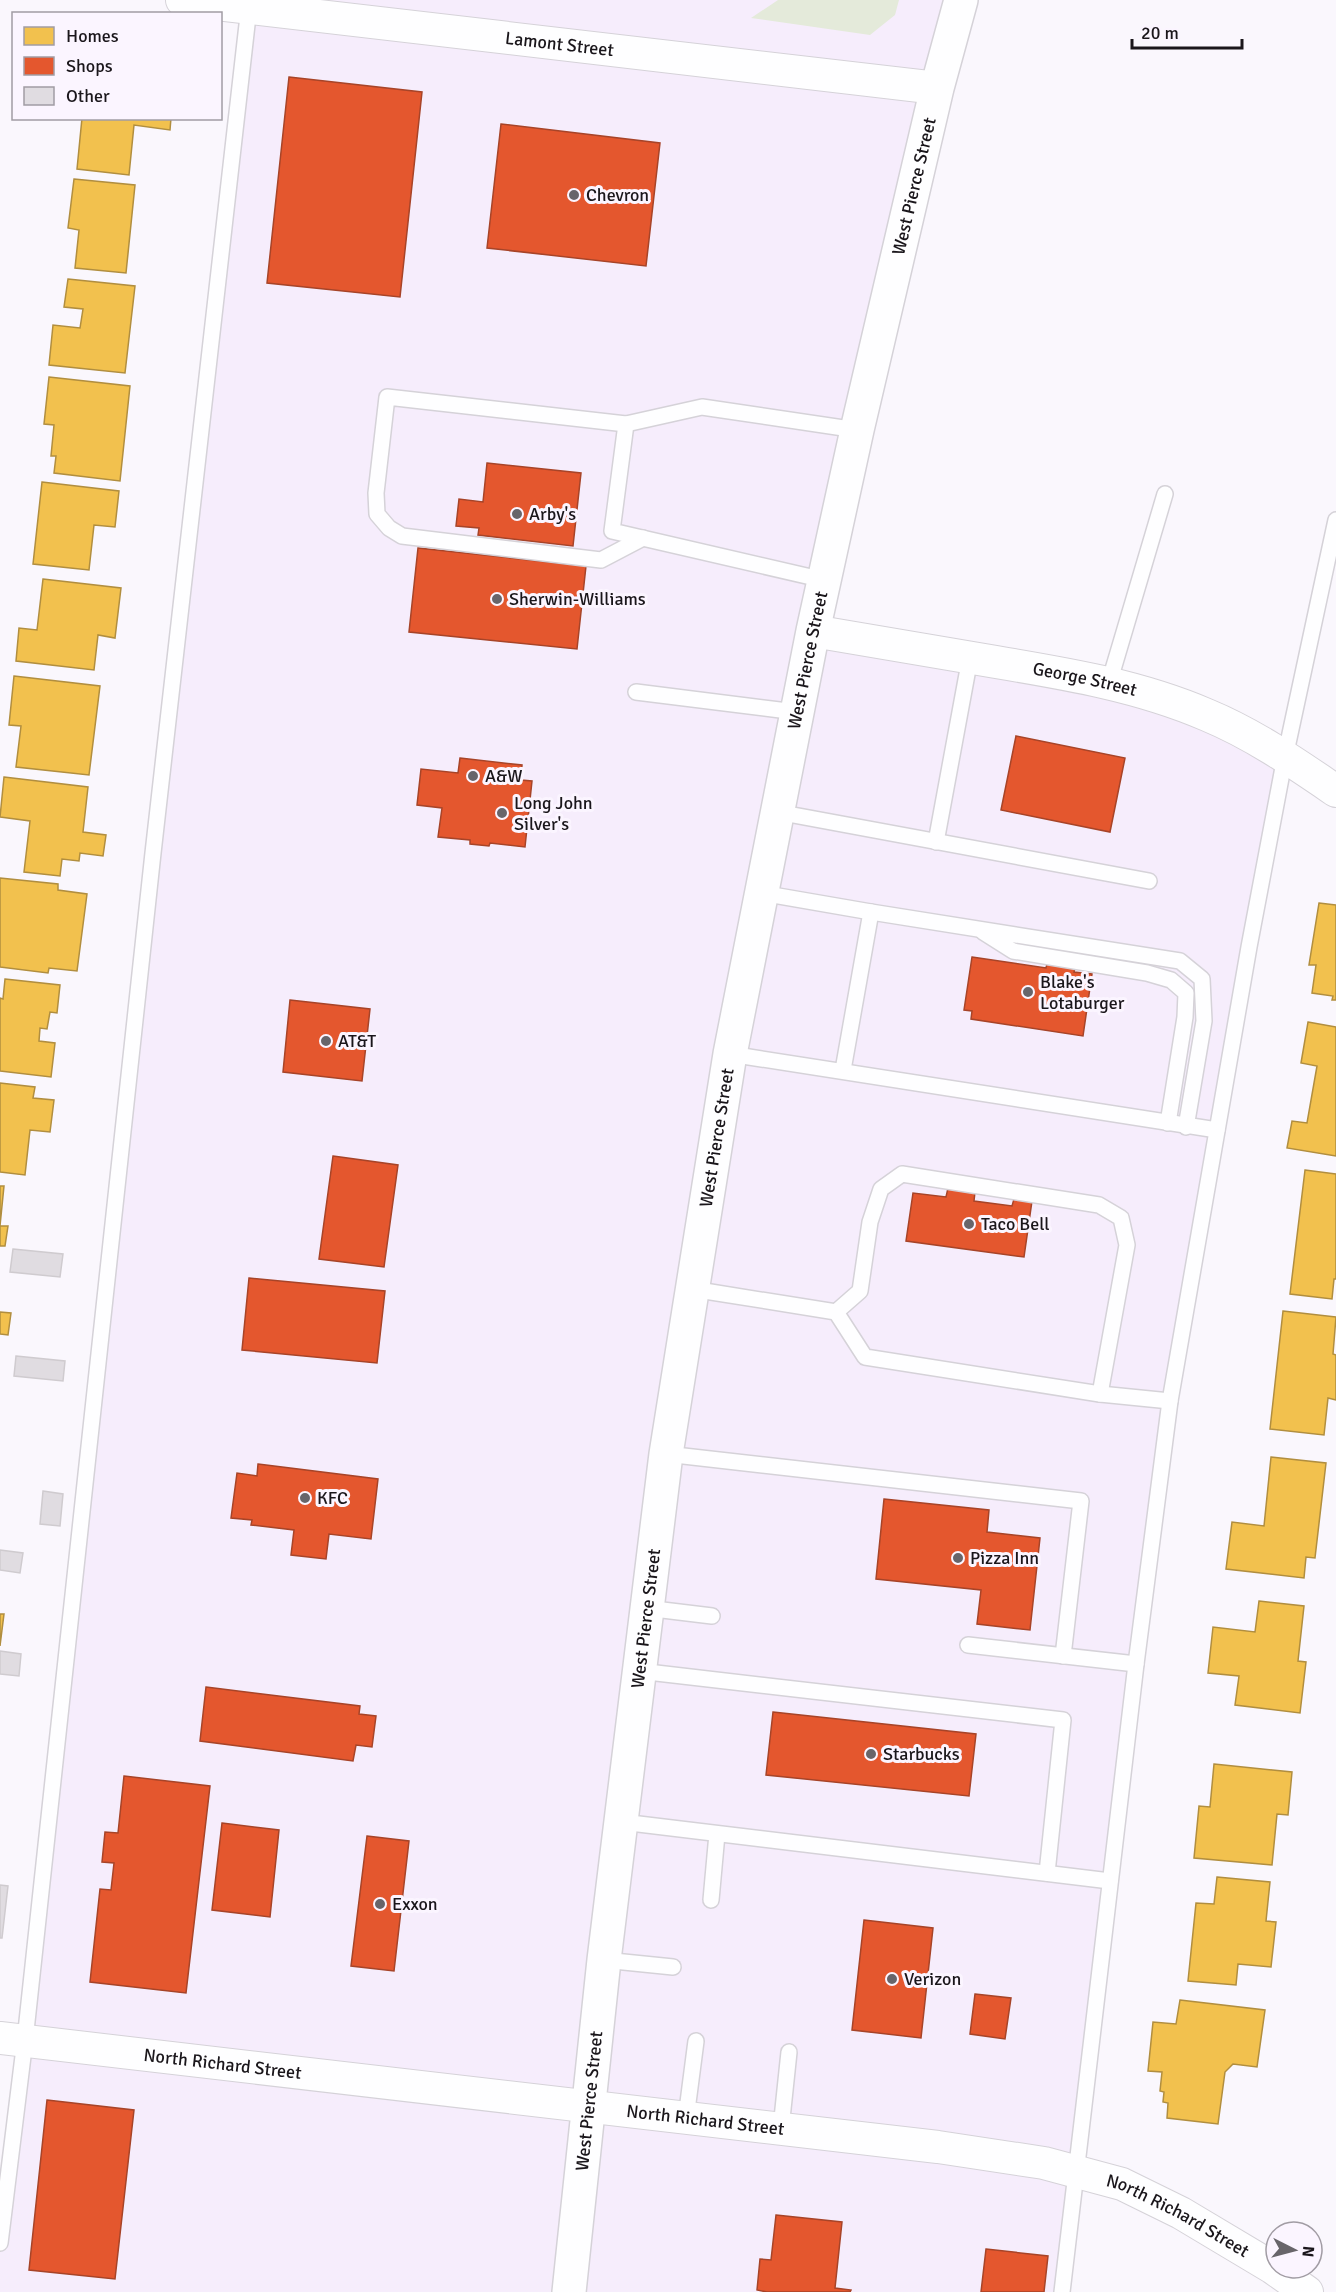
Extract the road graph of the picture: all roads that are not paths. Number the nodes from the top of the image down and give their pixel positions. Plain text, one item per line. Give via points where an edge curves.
1 (182, 0) edge
2 (961, 0) edge
3 (213, 2) edge
4 (249, 7) junction
5 (937, 88) junction
6 (627, 424) junction
7 (857, 430) junction
8 (1165, 494) dead end
9 (1336, 520) edge
10 (643, 538) junction
11 (824, 580) junction
12 (813, 631) junction
13 (970, 658) junction
14 (1109, 683) junction
15 (636, 692) dead end
16 (796, 712) junction
17 (1285, 757) junction
18 (1336, 791) edge
19 (777, 812) junction
20 (936, 842) junction
21 (1149, 881) dead end
22 (761, 893) junction
23 (871, 912) junction
24 (976, 928) junction
25 (730, 1054) junction
26 (843, 1070) junction
27 (1168, 1123) junction
28 (1186, 1127) junction
29 (1216, 1130) junction
30 (692, 1289) junction
31 (836, 1312) junction
32 (1100, 1394) junction
33 (1170, 1401) junction
34 (666, 1454) junction
35 (646, 1608) junction
36 (712, 1616) dead end
37 (968, 1645) dead end
38 (1063, 1656) junction
39 (1136, 1664) junction
40 (639, 1671) junction
41 (622, 1822) junction
42 (717, 1834) junction
43 (1047, 1873) junction
44 (1110, 1881) junction
45 (711, 1900) dead end
46 (604, 1960) junction
47 (673, 1967) dead end
48 (12, 2039) edge
49 (696, 2041) dead end
50 (789, 2052) dead end
51 (590, 2107) junction
52 (686, 2118) junction
53 (781, 2128) junction
54 (1075, 2170) junction
55 (0, 2243) edge
56 (569, 2292) edge
57 (1062, 2292) edge
58 (1307, 2292) edge

1 - 3 street, Lamont Street
2 - 5 highway, West Pierce Street
3 - 4 street, Lamont Street
4 - 5 street, Lamont Street
4 - 48 lane
5 - 7 highway, West Pierce Street
6 - 7 lane via 702,407
6 - 10 lane via 612,531
6 - 10 lane via 387,397 377,514 402,536 601,560
7 - 11 highway, West Pierce Street
8 - 14 lane
9 - 17 lane
10 - 11 lane
11 - 12 highway, West Pierce Street
12 - 13 street, George Street
12 - 16 highway, West Pierce Street
13 - 14 street, George Street
13 - 20 lane
14 - 17 street, George Street via 1208,715
15 - 16 lane
16 - 19 highway, West Pierce Street
17 - 18 street, George Street
17 - 29 lane
19 - 20 lane
19 - 22 highway, West Pierce Street
20 - 21 lane
22 - 23 lane
22 - 25 highway, West Pierce Street
23 - 24 lane
23 - 26 lane
24 - 27 lane via 1013,951 1148,973 1171,980 1186,993
24 - 28 lane via 1180,961 1202,979 1204,1021
25 - 26 lane
25 - 30 highway, West Pierce Street
26 - 27 lane
27 - 28 lane
28 - 29 lane
29 - 33 lane
30 - 31 lane
30 - 34 highway, West Pierce Street
31 - 32 lane via 865,1358
31 - 32 lane via 860,1291 870,1222 881,1190 902,1174 1099,1205 1121,1218 1127,1245
32 - 33 lane
33 - 39 lane
34 - 35 highway, West Pierce Street
34 - 38 lane via 1081,1502
35 - 36 lane
35 - 40 highway, West Pierce Street
37 - 38 lane
38 - 39 lane
39 - 44 lane
40 - 41 highway, West Pierce Street
40 - 43 lane via 1063,1720
41 - 42 lane
41 - 46 highway, West Pierce Street
42 - 43 lane
42 - 45 lane
43 - 44 lane
44 - 54 lane
46 - 47 lane
46 - 51 highway, West Pierce Street
48 - 51 street, North Richard Street
48 - 55 lane
49 - 52 lane
50 - 53 lane
51 - 52 street, North Richard Street
51 - 56 highway, West Pierce Street
52 - 53 street, North Richard Street
53 - 54 street, North Richard Street via 938,2147
54 - 57 lane
54 - 58 street, North Richard Street via 1122,2184 1181,2213

